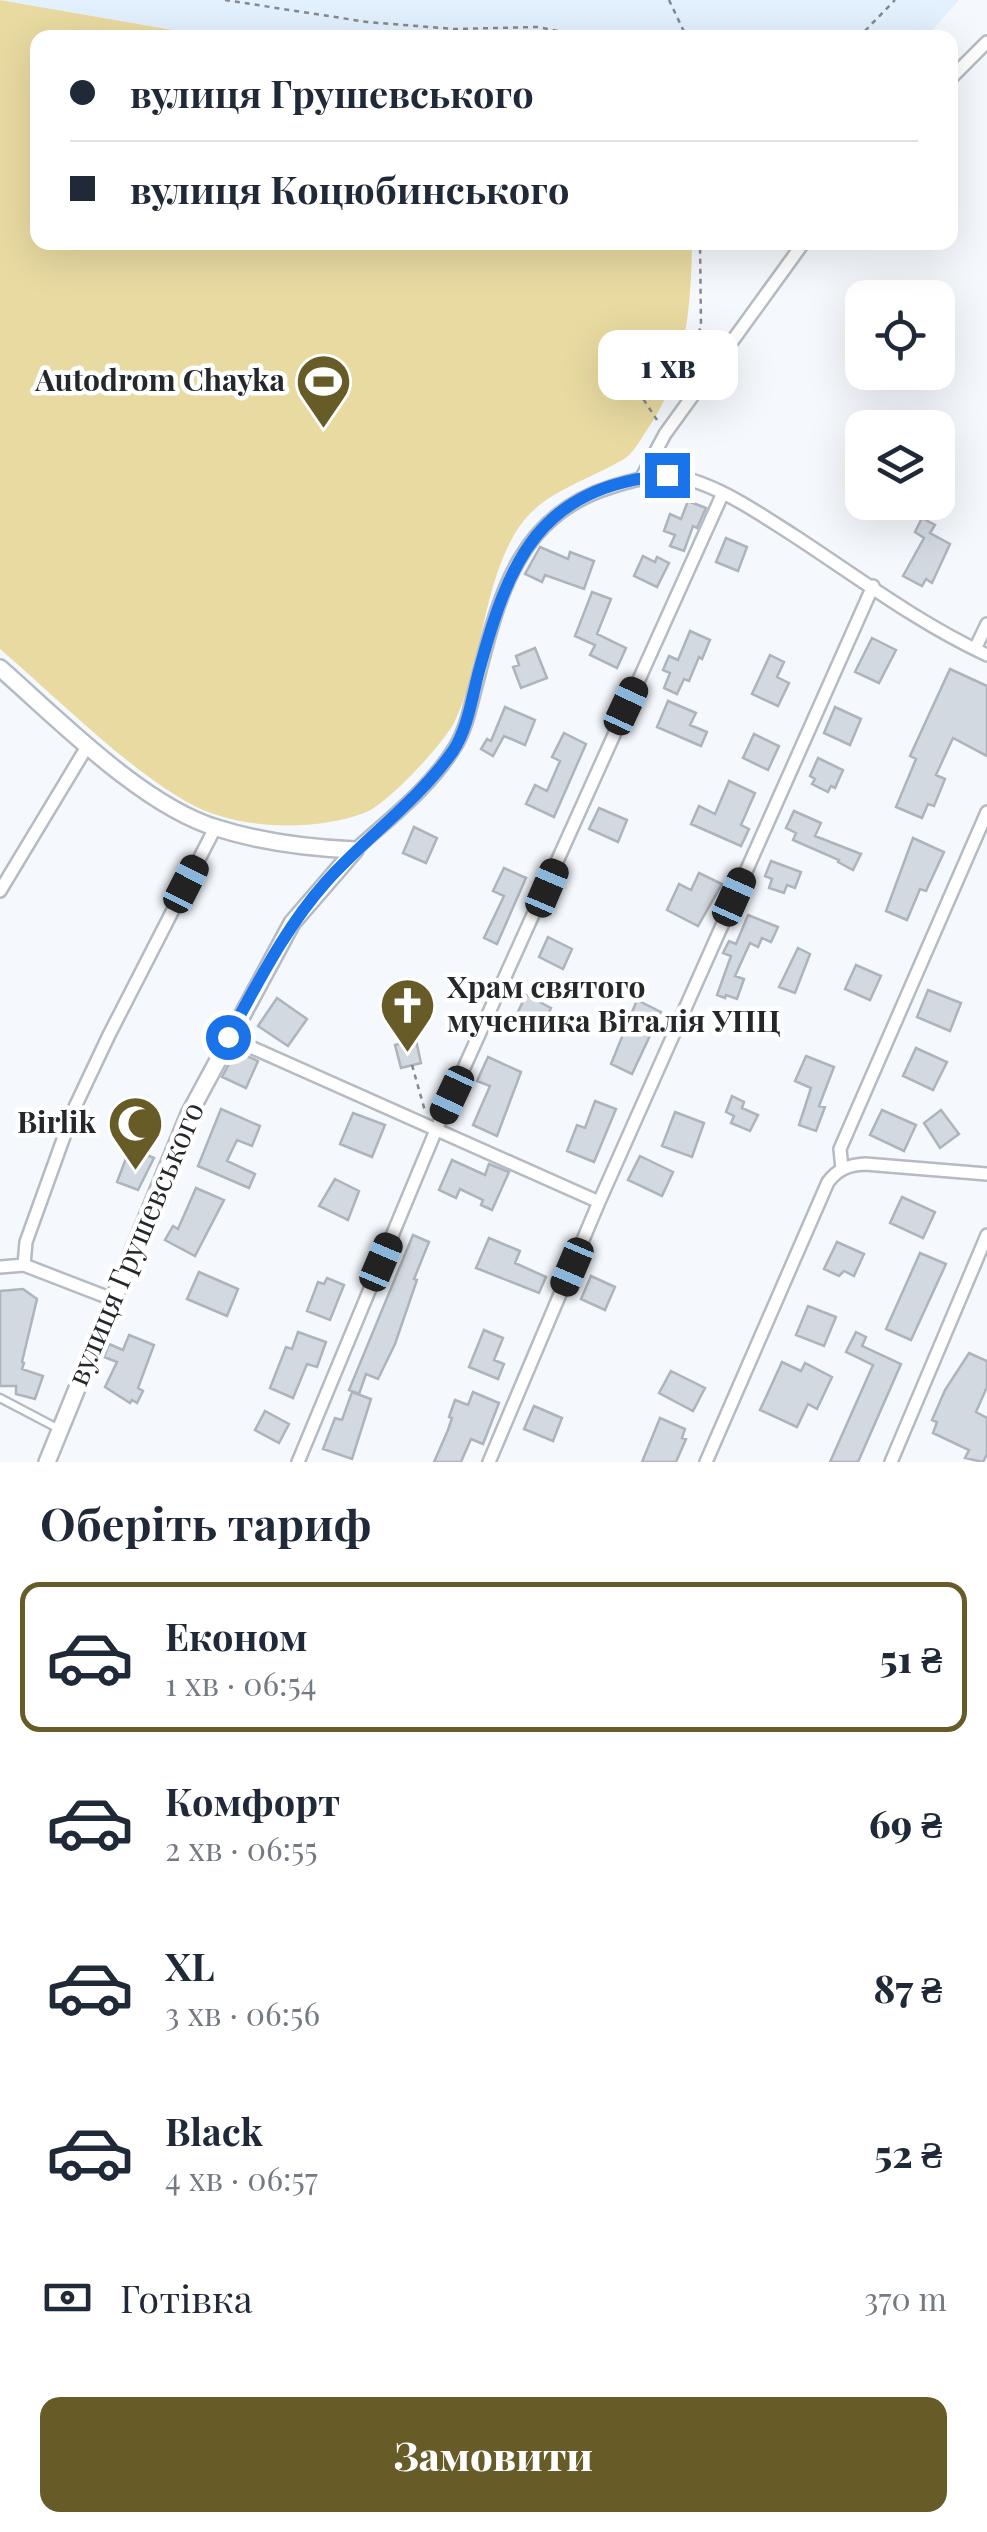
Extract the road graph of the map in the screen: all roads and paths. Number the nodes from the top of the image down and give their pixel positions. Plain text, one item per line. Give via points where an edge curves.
1 (225, 0) edge
2 (669, 0) edge
3 (895, 0) edge
4 (553, 30) edge
5 (683, 30) edge
6 (866, 30) edge
7 (987, 42) edge
8 (958, 71) edge
9 (700, 250) edge
10 (798, 250) edge
11 (638, 392) dead end
12 (676, 400) dead end
13 (665, 434) junction
14 (642, 478) junction
15 (723, 493) junction
16 (873, 586) junction
17 (987, 624) edge
18 (981, 652) edge
19 (0, 668) edge
20 (88, 745) junction
21 (987, 812) edge
22 (215, 828) junction
23 (355, 850) junction
24 (0, 891) edge
25 (228, 1037) junction
26 (412, 1065) dead end
27 (436, 1130) junction
28 (842, 1169) junction
29 (987, 1174) edge
30 (600, 1202) junction
31 (987, 1236) edge
32 (24, 1264) junction
33 (0, 1267) edge
34 (112, 1299) junction
35 (0, 1398) edge
36 (59, 1429) junction
37 (47, 1462) edge
38 (298, 1462) edge
39 (488, 1462) edge
40 (706, 1462) edge
41 (891, 1462) edge

1 - 4 path via 366,22
2 - 5 path
3 - 6 path
7 - 8 street
9 - 12 path via 702,326
10 - 13 street
11 - 13 path
13 - 14 street
14 - 15 street, вулиця Грушевського via 667,475
14 - 23 street, вулиця Грушевського via 590,493 536,534 494,616 457,744
15 - 16 street, вулиця Грушевського
15 - 27 street
16 - 18 street, вулиця Грушевського
16 - 30 street
17 - 18 street
19 - 20 street
20 - 22 street via 128,780
20 - 24 street
21 - 28 street via 840,1149
22 - 23 street via 310,848
22 - 32 street via 74,1109
23 - 25 street, вулиця Грушевського via 292,924
25 - 27 street
25 - 34 street, вулиця Грушевського
26 - 27 path
27 - 30 street
27 - 38 street
28 - 29 street via 865,1164
28 - 40 street via 828,1182
30 - 39 street
31 - 41 street
32 - 33 street
32 - 34 street
34 - 36 street, вулиця Грушевського
35 - 36 lane
36 - 37 street, вулиця Грушевського

